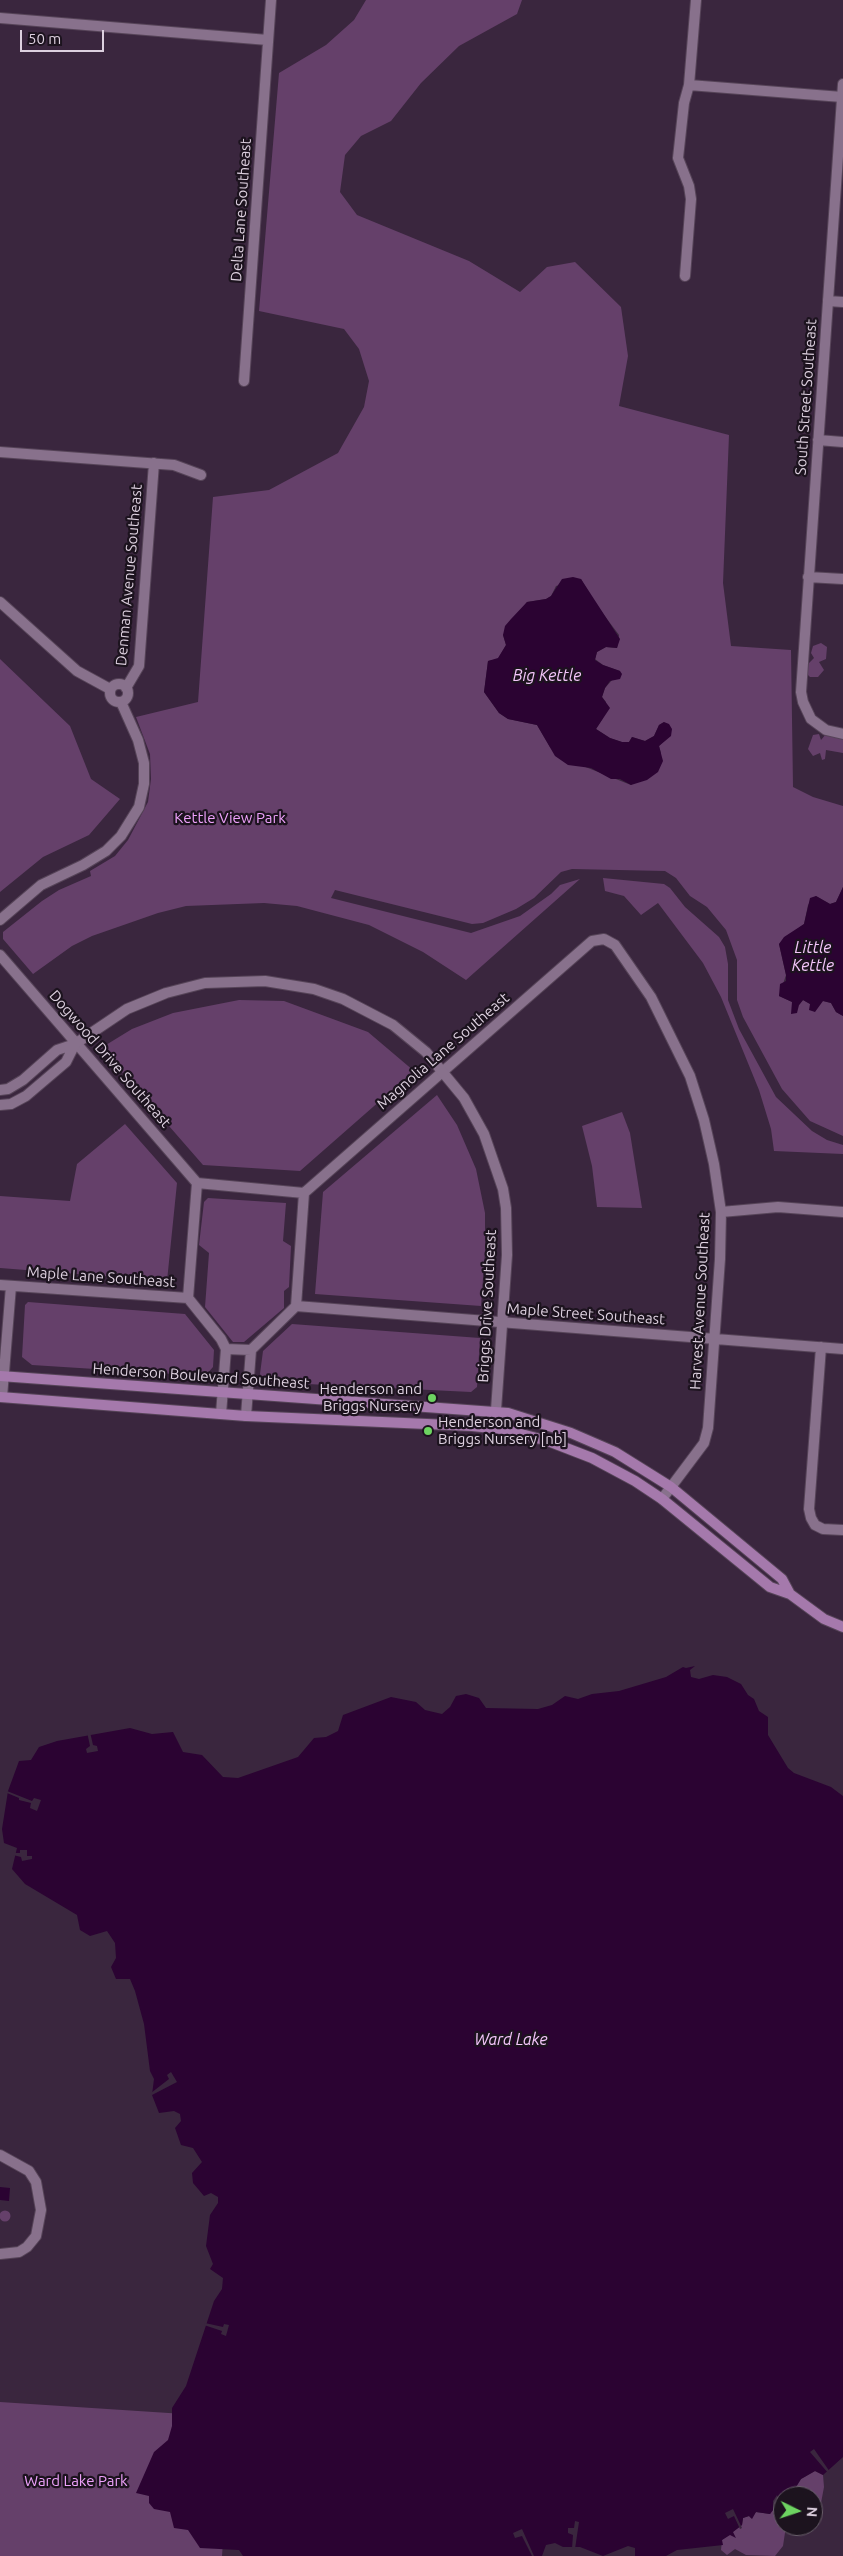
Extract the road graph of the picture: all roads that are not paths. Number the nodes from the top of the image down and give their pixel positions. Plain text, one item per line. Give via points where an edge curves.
1 (271, 0) edge
2 (696, 0) edge
3 (0, 18) edge
4 (268, 40) junction
5 (843, 84) edge
6 (689, 85) junction
7 (842, 97) edge
8 (842, 110) edge
9 (685, 276) dead end
10 (828, 301) junction
11 (843, 302) edge
12 (244, 381) dead end
13 (818, 440) junction
14 (843, 442) edge
15 (0, 452) edge
16 (154, 463) junction
17 (200, 476) dead end
18 (808, 577) junction
19 (843, 579) edge
20 (0, 602) edge
21 (126, 688) junction
22 (110, 689) junction
23 (121, 702) junction
24 (843, 734) edge
25 (0, 920) edge
26 (604, 940) joint
27 (0, 955) edge
28 (75, 1044) junction
29 (444, 1071) junction
30 (0, 1090) edge
31 (0, 1105) edge
32 (197, 1183) junction
33 (304, 1193) junction
34 (721, 1212) junction
35 (843, 1212) edge
36 (0, 1285) edge
37 (11, 1286) junction
38 (188, 1298) junction
39 (296, 1306) junction
40 (502, 1323) junction
41 (714, 1339) junction
42 (822, 1347) junction
43 (226, 1349) junction
44 (843, 1349) edge
45 (251, 1350) junction
46 (2, 1376) edge
47 (222, 1393) junction
48 (248, 1394) junction
49 (1, 1397) edge
50 (496, 1410) junction
51 (221, 1414) junction
52 (246, 1416) junction
53 (492, 1428) junction
54 (671, 1487) junction
55 (662, 1499) junction
56 (843, 1530) edge
57 (790, 1594) junction
58 (843, 1627) edge
59 (0, 2155) edge
60 (0, 2254) edge

1 - 4 street, Delta Lane Southeast
2 - 6 street
3 - 4 street
4 - 12 street, Delta Lane Southeast
5 - 7 street, South Street Southeast
6 - 7 street
6 - 9 street via 678,158 691,199
7 - 8 street, South Street Southeast
8 - 10 street, South Street Southeast
10 - 11 street
10 - 13 street, South Street Southeast
13 - 14 street
13 - 18 street, South Street Southeast
15 - 16 street
16 - 17 street via 174,465
16 - 21 street, Denman Avenue Southeast via 139,666
18 - 19 street
18 - 24 street, South Street Southeast via 801,692 806,711 821,727
20 - 22 street via 78,671
21 - 22 street via 116,684
21 - 23 street via 127,698
22 - 23 street via 111,699
23 - 25 street via 138,740 144,763 140,807 121,836 106,851 42,885
26 - 29 street, Magnolia Lane Southeast via 592,941
26 - 34 street, Harvest Avenue Southeast via 615,945 651,997 690,1076 704,1120
27 - 28 street, Dogwood Drive Southeast
28 - 29 street, Briggs Drive Southeast via 127,1009 166,993 205,983 265,981 314,989 372,1012 412,1039
28 - 30 street, Briggs Drive Southeast via 57,1050 23,1080
28 - 31 street, Briggs Drive Southeast via 66,1062 26,1096 11,1104
28 - 32 street, Dogwood Drive Southeast
29 - 33 street, Magnolia Lane Southeast
29 - 40 street, Briggs Drive Southeast via 484,1134 503,1189 508,1232
32 - 33 street
32 - 38 street
33 - 39 street
34 - 35 street via 778,1207
34 - 41 street, Harvest Avenue Southeast
36 - 37 street, Maple Lane Southeast
37 - 38 street, Maple Lane Southeast
37 - 46 street, Maple Lane Southeast
38 - 43 street via 222,1339
39 - 40 street, Maple Street Southeast
39 - 45 street
40 - 41 street, Maple Street Southeast
40 - 50 street, Briggs Drive Southeast
41 - 42 street, Maple Street Southeast
41 - 54 street, Harvest Avenue Southeast via 708,1428 704,1443
42 - 44 street, Maple Street Southeast
42 - 56 street via 809,1509 815,1525 823,1529
43 - 45 street
43 - 47 street
45 - 48 street
46 - 47 main road, Henderson Boulevard Southeast
46 - 49 street, Maple Lane Southeast
47 - 48 main road, Henderson Boulevard Southeast
47 - 51 street
48 - 50 main road, Henderson Boulevard Southeast
48 - 52 street
49 - 51 main road, Henderson Boulevard Southeast
50 - 53 street, Briggs Drive Southeast
50 - 54 main road, Henderson Boulevard Southeast via 571,1433 615,1452
51 - 52 main road, Henderson Boulevard Southeast
52 - 53 main road, Henderson Boulevard Southeast
53 - 55 main road, Henderson Boulevard Southeast via 570,1449 614,1469
54 - 55 street, Harvest Avenue Southeast
54 - 57 main road, Henderson Boulevard Southeast via 782,1579
55 - 57 main road, Henderson Boulevard Southeast via 770,1588
57 - 58 main road, Henderson Boulevard Southeast via 824,1619
59 - 60 street via 29,2171 36,2182 41,2210 36,2236 27,2247 20,2252

